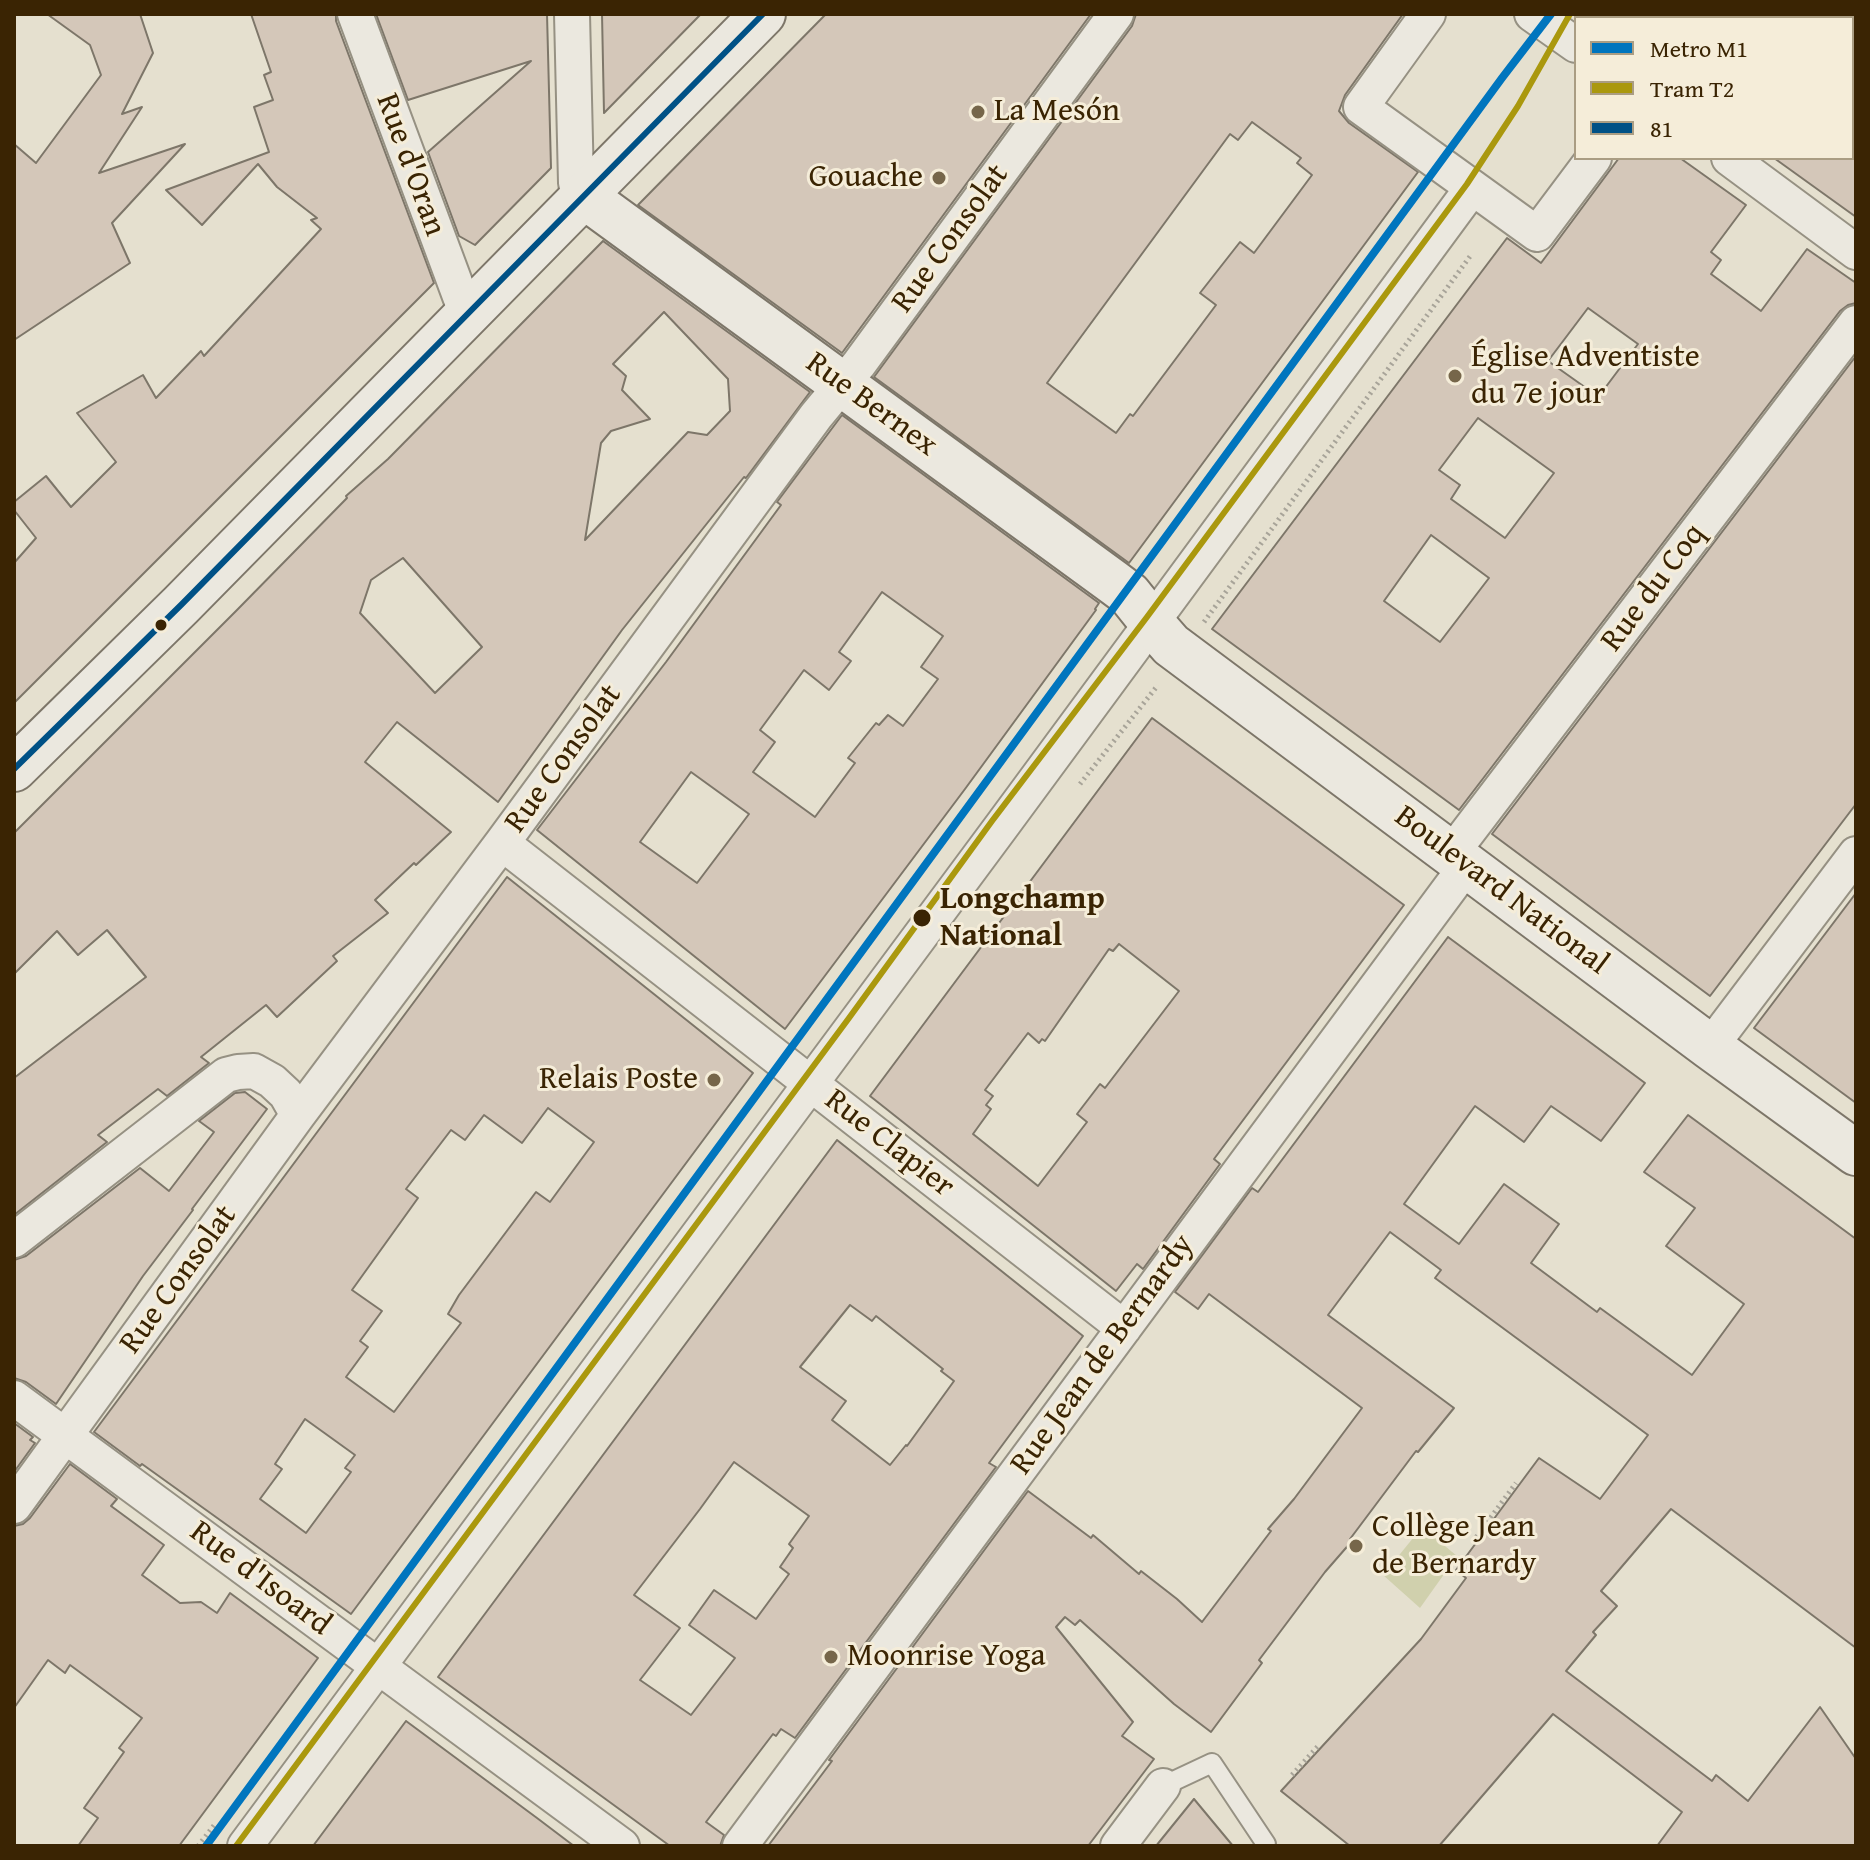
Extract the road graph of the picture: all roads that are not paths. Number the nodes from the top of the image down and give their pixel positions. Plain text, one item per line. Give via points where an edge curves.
1 (355, 14) edge
2 (572, 14) edge
3 (763, 14) edge
4 (1116, 14) edge
5 (1428, 14) edge
6 (1532, 14) edge
7 (1574, 44) edge
8 (1592, 160) edge
9 (1732, 160) edge
10 (584, 196) junction
11 (1467, 196) junction
12 (1856, 252) edge
13 (467, 315) junction
14 (1856, 323) edge
15 (842, 384) junction
16 (1152, 623) junction
17 (14, 769) edge
18 (502, 843) junction
19 (1856, 854) edge
20 (1459, 859) junction
21 (1710, 1047) junction
22 (810, 1084) junction
23 (298, 1115) junction
24 (1856, 1153) edge
25 (14, 1240) edge
26 (1124, 1328) junction
27 (14, 1398) edge
28 (67, 1435) junction
29 (14, 1506) edge
30 (378, 1667) junction
31 (1163, 1786) joint
32 (1266, 1844) dead end
33 (245, 1846) edge
34 (622, 1846) edge
35 (740, 1846) edge
36 (1118, 1846) edge

1 - 13 street, Rue d'Oran
2 - 10 street via 576,183
3 - 10 main road
4 - 15 street, Rue Consolat
5 - 11 street via 1361,107
6 - 7 street
8 - 11 street via 1537,234 1502,210
9 - 12 street
10 - 13 main road
10 - 15 main road, Rue Bernex
11 - 16 street
13 - 17 main road
14 - 20 street, Rue du Coq
15 - 16 main road, Rue Bernex via 1129,594
15 - 18 street, Rue Consolat
16 - 20 main road, Boulevard National via 1171,645
16 - 22 street
18 - 22 street, Rue Clapier
18 - 23 street, Rue Consolat
19 - 21 street
20 - 21 main road, Boulevard National
20 - 26 street, Rue Jean de Bernardy
21 - 24 main road, Boulevard National
22 - 26 street, Rue Clapier
22 - 30 street
23 - 25 street via 272,1081 254,1071 226,1075
23 - 28 street, Rue Consolat
26 - 35 street, Rue Jean de Bernardy
27 - 28 street, Rue d'Isoard
28 - 29 street, Rue Consolat
28 - 30 street, Rue d'Isoard
30 - 33 street
30 - 34 street, Rue d'Isoard
31 - 32 lane via 1212,1763
31 - 36 street

